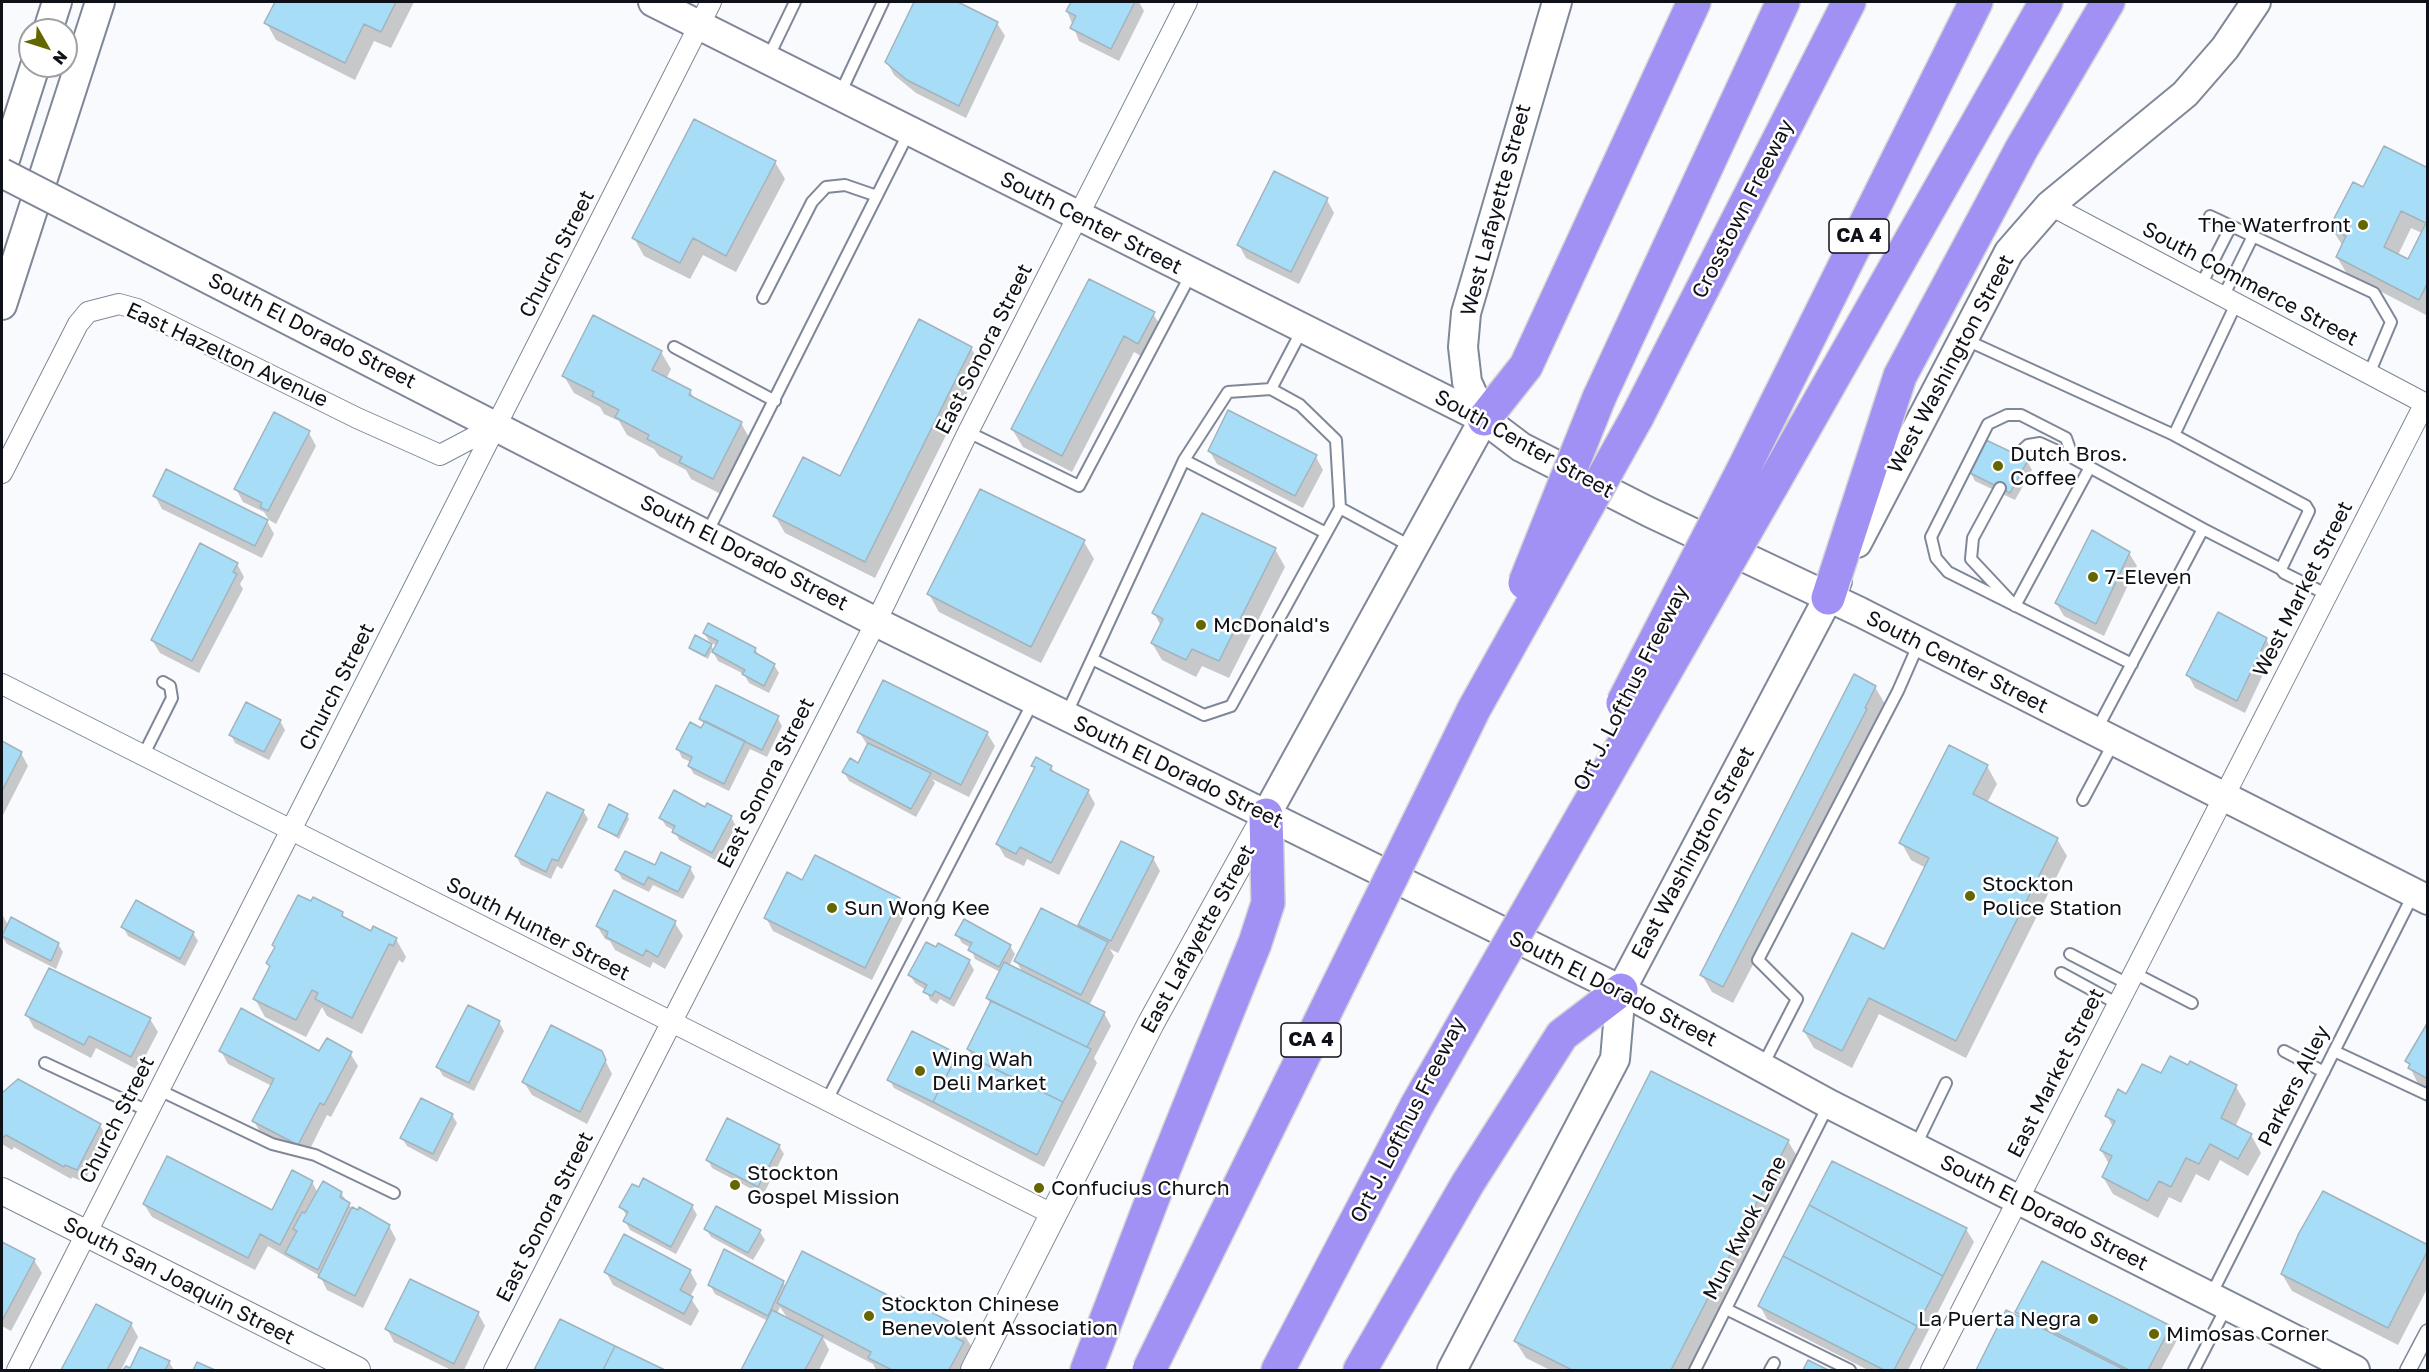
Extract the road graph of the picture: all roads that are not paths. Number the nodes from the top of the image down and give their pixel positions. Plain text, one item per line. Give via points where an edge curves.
1 (57, 2) edge
2 (100, 2) edge
3 (653, 2) edge
4 (795, 2) edge
5 (883, 2) edge
6 (1187, 2) edge
7 (1557, 2) edge
8 (1694, 2) edge
9 (1783, 2) edge
10 (1849, 2) edge
11 (1976, 2) edge
12 (2046, 2) edge
13 (2108, 2) edge
14 (2256, 2) edge
15 (705, 13) edge
16 (52, 18) edge
17 (767, 59) junction
18 (32, 78) edge
19 (839, 96) junction
20 (909, 132) junction
21 (2, 171) edge
22 (877, 196) junction
23 (2050, 205) junction
24 (2210, 216) dead end
25 (1078, 217) junction
26 (2231, 226) junction
27 (2253, 236) junction
28 (1192, 274) junction
29 (2201, 285) junction
30 (763, 298) dead end
31 (2229, 300) junction
32 (2, 305) edge
33 (1302, 328) junction
34 (1963, 338) junction
35 (674, 347) dead end
36 (2369, 374) junction
37 (1271, 389) junction
38 (775, 401) junction
39 (2426, 404) edge
40 (1484, 419) junction
41 (497, 425) junction
42 (968, 432) junction
43 (2174, 435) junction
44 (2017, 455) dead end
45 (2073, 458) junction
46 (1184, 460) junction
47 (2090, 467) junction
48 (2, 473) edge
49 (2000, 488) dead end
50 (1340, 508) junction
51 (2203, 529) junction
52 (1326, 533) junction
53 (707, 534) junction
54 (1413, 548) junction
55 (2281, 569) junction
56 (2328, 595) junction
57 (1828, 598) junction
58 (2015, 606) junction
59 (876, 622) junction
60 (1919, 643) junction
61 (1092, 659) junction
62 (2132, 664) junction
63 (163, 682) dead end
64 (2, 684) edge
65 (1034, 700) junction
66 (1474, 710) junction
67 (1066, 716) junction
68 (2105, 737) junction
69 (143, 756) junction
70 (2223, 797) junction
71 (2083, 800) dead end
72 (1266, 815) junction
73 (290, 831) junction
74 (2421, 896) edge
75 (2070, 954) dead end
76 (2061, 973) dead end
77 (2131, 978) junction
78 (1621, 990) junction
79 (2192, 1003) dead end
80 (2118, 1004) junction
81 (670, 1023) junction
82 (2284, 1051) dead end
83 (2334, 1051) junction
84 (45, 1063) dead end
85 (1762, 1067) junction
86 (2324, 1072) junction
87 (1946, 1083) dead end
88 (159, 1090) junction
89 (2427, 1095) edge
90 (826, 1102) junction
91 (1829, 1104) junction
92 (1417, 1105) junction
93 (148, 1110) junction
94 (1915, 1147) junction
95 (2, 1191) edge
96 (394, 1194) dead end
97 (2019, 1199) junction
98 (1054, 1215) junction
99 (86, 1234) junction
100 (2218, 1302) junction
101 (1726, 1309) junction
102 (2427, 1332) edge
103 (17, 1371) edge
104 (357, 1371) edge
105 (494, 1371) edge
106 (974, 1371) edge
107 (1087, 1371) edge
108 (1149, 1371) edge
109 (1278, 1371) edge
110 (1360, 1371) edge
111 (1452, 1371) edge
112 (1695, 1371) edge
113 (1850, 1371) edge
114 (1931, 1371) edge
115 (2194, 1371) edge
116 (2355, 1371) edge
117 (2408, 1371) edge

1 - 16 main road
2 - 32 main road
3 - 15 main road, South Center Street
4 - 17 lane
5 - 19 lane
6 - 25 street, East Sonora Street
7 - 40 main road, West Lafayette Street via 1466,313 1463,347 1467,382
8 - 40 highway via 1527,366
9 - 66 highway, CA 4, bridge via 1599,398
10 - 66 highway, Crosstown Freeway / CA 4, bridge via 1637,417
11 - 92 highway, Ort J. Lofthus Freeway / CA 4, bridge via 1743,470
12 - 92 highway, CA 4, bridge
13 - 57 highway via 2022,148 1900,376
14 - 23 main road, West Washington Street via 2225,48 2185,94
15 - 17 main road, South Center Street
15 - 41 street, Church Street
17 - 19 main road, South Center Street
18 - 21 main road
19 - 20 main road, South Center Street
20 - 22 lane
20 - 25 main road, South Center Street
21 - 41 main road, South El Dorado Street, bridge
22 - 30 lane via 845,185 826,187 812,202
22 - 38 lane
23 - 29 street, South Commerce Street
23 - 34 main road, West Washington Street via 2009,252
24 - 26 lane
25 - 28 main road, South Center Street
25 - 42 street, East Sonora Street
26 - 27 lane
26 - 29 lane
27 - 31 lane
27 - 36 lane via 2374,293 2391,322
28 - 33 main road, South Center Street
28 - 42 lane via 1079,486
29 - 31 street, South Commerce Street
31 - 36 street, South Commerce Street
31 - 43 lane
33 - 37 lane
33 - 40 main road, South Center Street
34 - 43 lane
34 - 57 main road, West Washington Street
35 - 38 lane
36 - 39 street, South Commerce Street
37 - 46 lane via 1228,392
37 - 50 lane via 1300,405 1336,440
38 - 53 lane
39 - 56 street, West Market Street
40 - 54 main road, East Lafayette Street
40 - 57 main road, South Center Street via 1521,447
41 - 48 street, East Hazelton Avenue via 440,455 137,309 119,304 88,312 78,324
41 - 53 main road, South El Dorado Street
41 - 73 street, Church Street
42 - 59 street, East Sonora Street
43 - 55 lane via 2307,506 2309,511
44 - 45 lane via 2028,445 2040,443
45 - 47 lane
45 - 58 lane via 2066,438 2021,415 2007,415 1988,424 1931,537 1936,558 1948,572
46 - 52 lane
46 - 61 lane
47 - 51 lane
47 - 58 lane
49 - 58 lane via 1973,538 1971,559
50 - 52 lane
50 - 54 lane
51 - 55 lane
51 - 62 lane
52 - 61 lane via 1231,706 1203,715
53 - 59 main road, South El Dorado Street
54 - 72 main road, East Lafayette Street
55 - 56 lane
56 - 70 street, West Market Street
57 - 60 main road, South Center Street
57 - 78 main road, East Washington Street
58 - 62 lane
59 - 65 main road, South El Dorado Street
59 - 81 street, East Sonora Street
60 - 68 main road, South Center Street
60 - 85 lane via 1898,691 1758,960 1797,999
61 - 67 lane
62 - 68 lane
63 - 69 lane via 170,686 172,698
64 - 69 street, South Hunter Street
65 - 67 main road, South El Dorado Street
65 - 90 lane
66 - 108 highway, CA 4, bridge
67 - 72 main road, South El Dorado Street
68 - 70 main road, South Center Street
68 - 71 lane
69 - 73 street, South Hunter Street
70 - 74 main road, South Center Street
70 - 77 street, East Market Street
72 - 78 main road, South El Dorado Street
72 - 98 street, East Lafayette Street via 1150,1023
72 - 107 highway via 1268,903
73 - 81 street, South Hunter Street
73 - 88 street, Church Street
74 - 83 lane, Parkers Alley
75 - 77 lane
76 - 80 lane
77 - 79 lane
77 - 80 street, East Market Street
78 - 85 main road, South El Dorado Street
78 - 110 highway via 1562,1035 1468,1183
78 - 111 main road, East Washington Street via 1615,1059
80 - 97 street, East Market Street
81 - 90 street, South Hunter Street
81 - 105 street, East Sonora Street
82 - 86 lane
83 - 86 lane, Parkers Alley
83 - 89 lane
84 - 93 lane
85 - 91 main road, South El Dorado Street
86 - 100 lane, Parkers Alley
87 - 94 lane
88 - 93 street, Church Street
88 - 96 lane via 272,1144 315,1155
90 - 98 street, South Hunter Street
91 - 94 main road, South El Dorado Street
91 - 101 lane, Mun Kwok Lane
92 - 109 highway, Ort J. Lofthus Freeway / CA 4
93 - 99 street, Church Street
94 - 97 main road, South El Dorado Street
95 - 99 street, South San Joaquin Street
97 - 100 main road, South El Dorado Street
97 - 114 street, East Market Street
98 - 106 street, East Lafayette Street
99 - 103 street, Church Street
99 - 104 street, South San Joaquin Street
100 - 115 lane, Parkers Alley
100 - 116 main road, South El Dorado Street
101 - 112 lane, Mun Kwok Lane
101 - 113 lane
102 - 117 street

